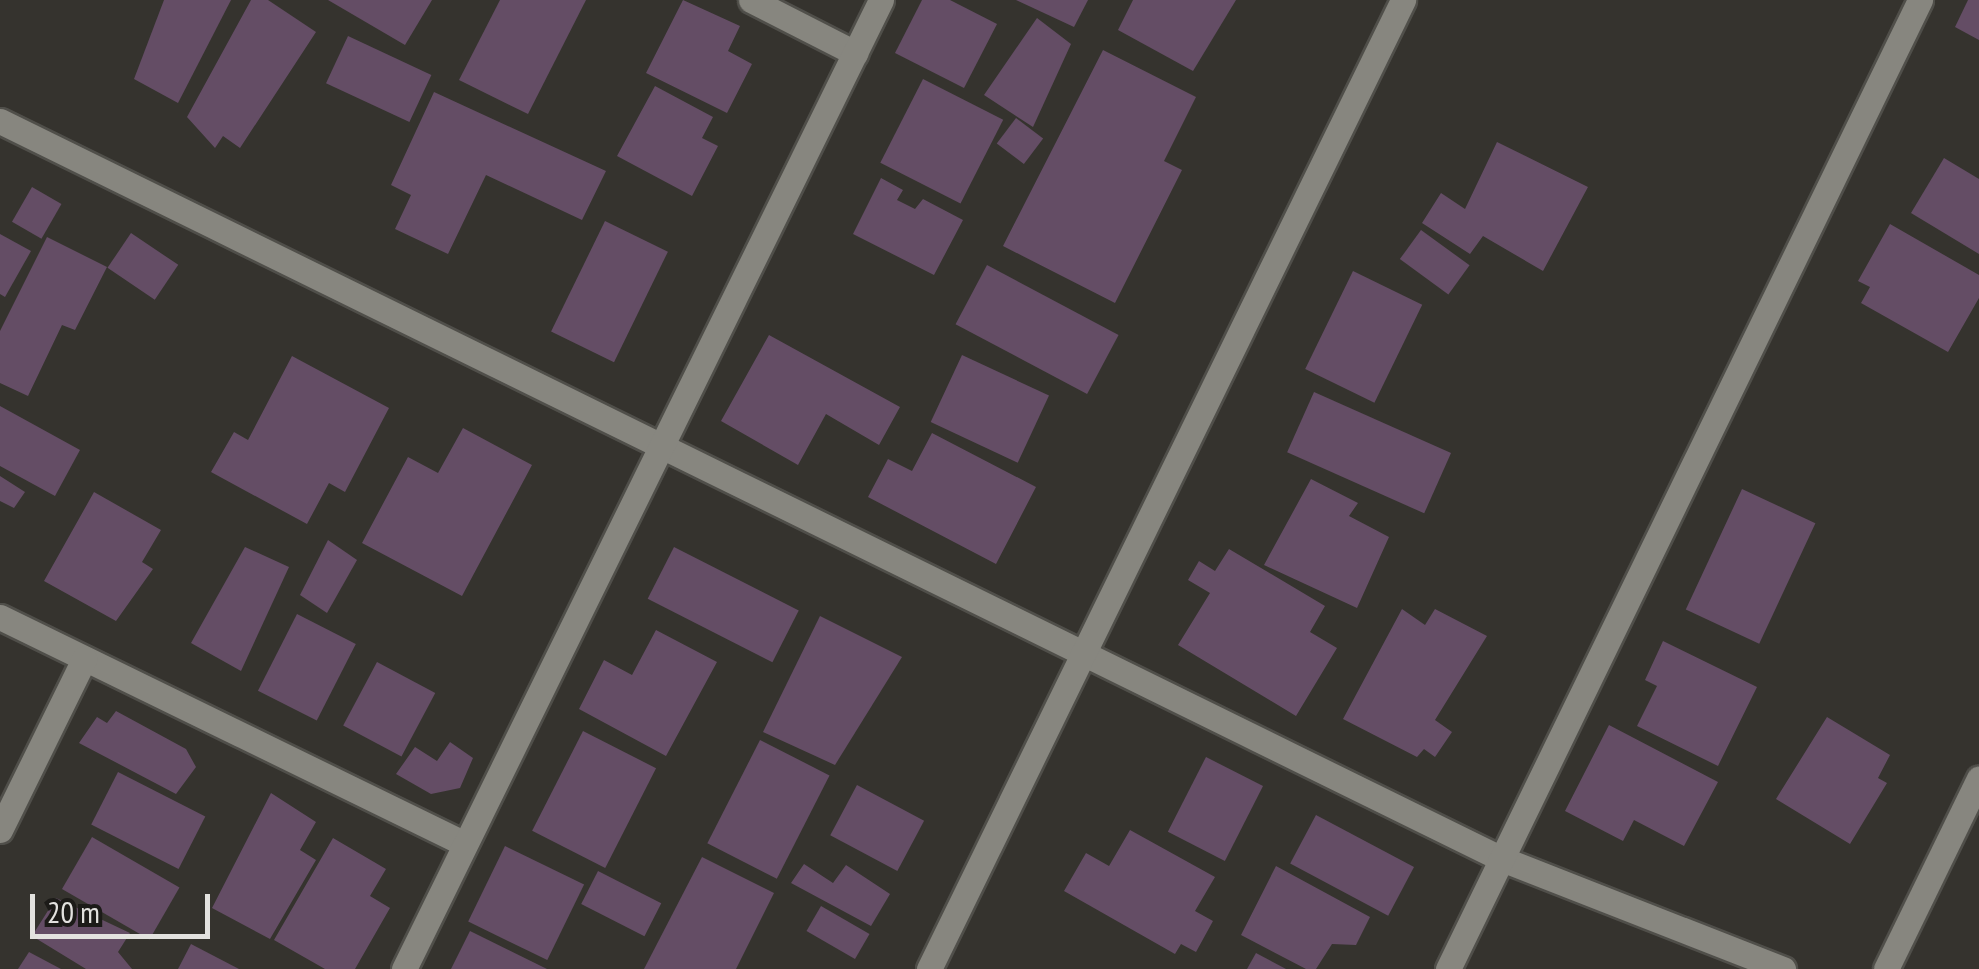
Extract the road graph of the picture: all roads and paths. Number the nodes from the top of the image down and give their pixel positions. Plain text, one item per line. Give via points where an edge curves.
1 (750, 0) edge
2 (881, 0) edge
3 (1403, 0) edge
4 (1920, 0) edge
5 (855, 53) junction
6 (0, 121) edge
7 (664, 448) junction
8 (0, 617) edge
9 (1084, 653) junction
10 (84, 659) junction
11 (1979, 778) edge
12 (0, 830) edge
13 (465, 844) junction
14 (1502, 859) junction
15 (404, 969) edge
16 (929, 969) edge
17 (1448, 969) edge
18 (1783, 969) edge
19 (1886, 969) edge

1 - 5 street
2 - 5 street
3 - 9 street
4 - 14 street
5 - 7 street
6 - 7 street
7 - 9 street
7 - 13 street
8 - 10 street
9 - 14 street
9 - 16 street
10 - 12 street
10 - 13 street
11 - 19 street
13 - 15 street
14 - 17 street
14 - 18 street

